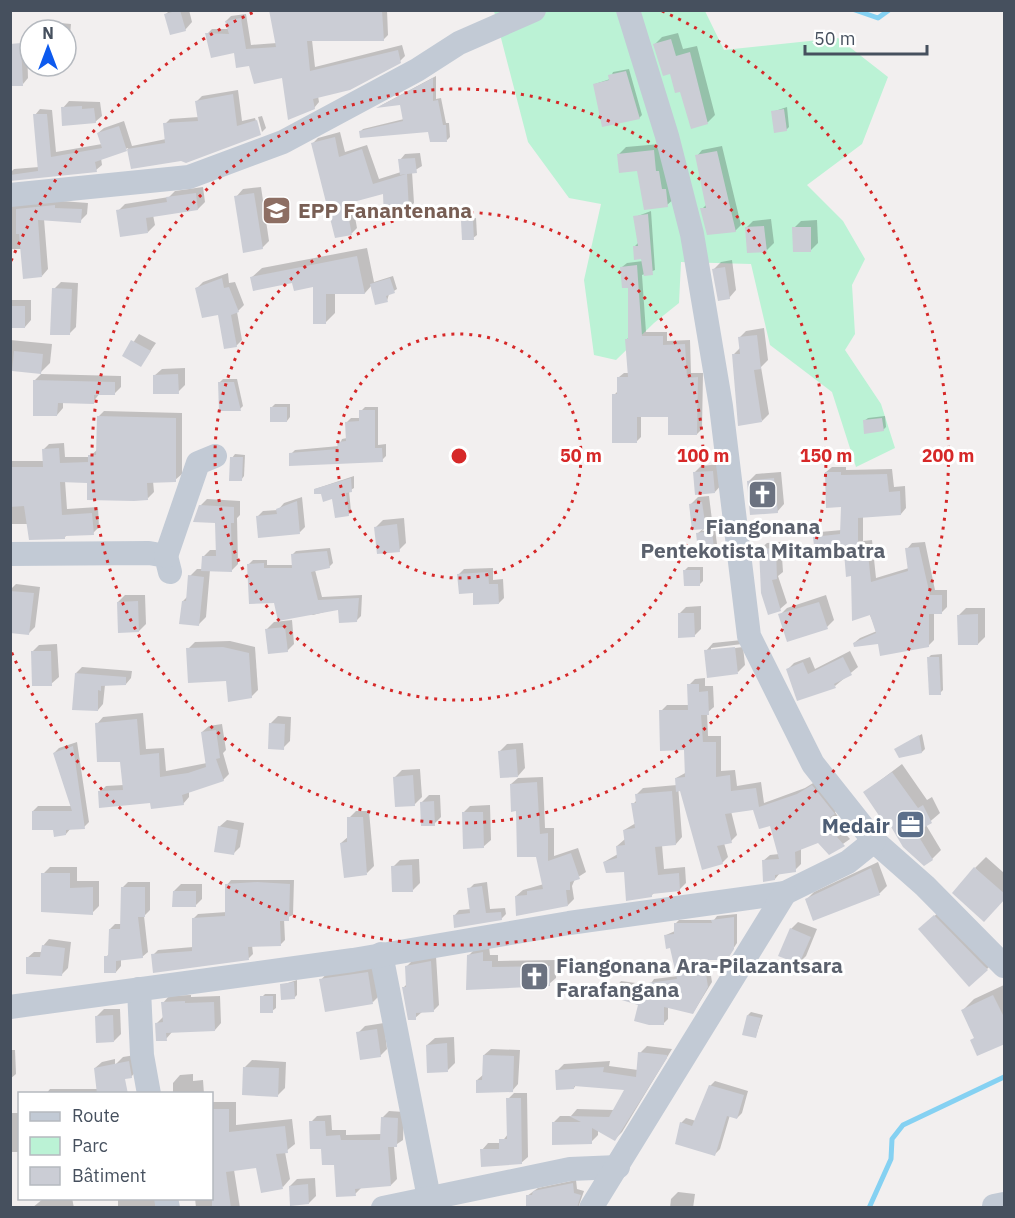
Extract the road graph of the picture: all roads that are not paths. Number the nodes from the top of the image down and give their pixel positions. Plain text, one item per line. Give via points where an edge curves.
1 (534, 10) edge
2 (628, 10) edge
3 (10, 195) edge
4 (214, 456) dead end
5 (10, 554) edge
6 (874, 841) junction
7 (785, 893) junction
8 (381, 954) junction
9 (1005, 966) edge
10 (139, 989) junction
11 (10, 1007) edge
12 (149, 1092) edge
13 (618, 1167) junction
14 (430, 1203) edge
15 (384, 1208) edge
16 (591, 1208) edge

1 - 3 street via 459,43 283,142 189,177
2 - 6 street via 692,234 721,406 749,636 813,764
4 - 5 street via 198,463 168,564 149,553
6 - 7 street via 848,862
6 - 9 street
7 - 8 street
7 - 13 street
8 - 10 street
8 - 14 street
10 - 11 street
10 - 12 street via 142,1055
13 - 14 street via 570,1168
13 - 16 street
14 - 15 street

